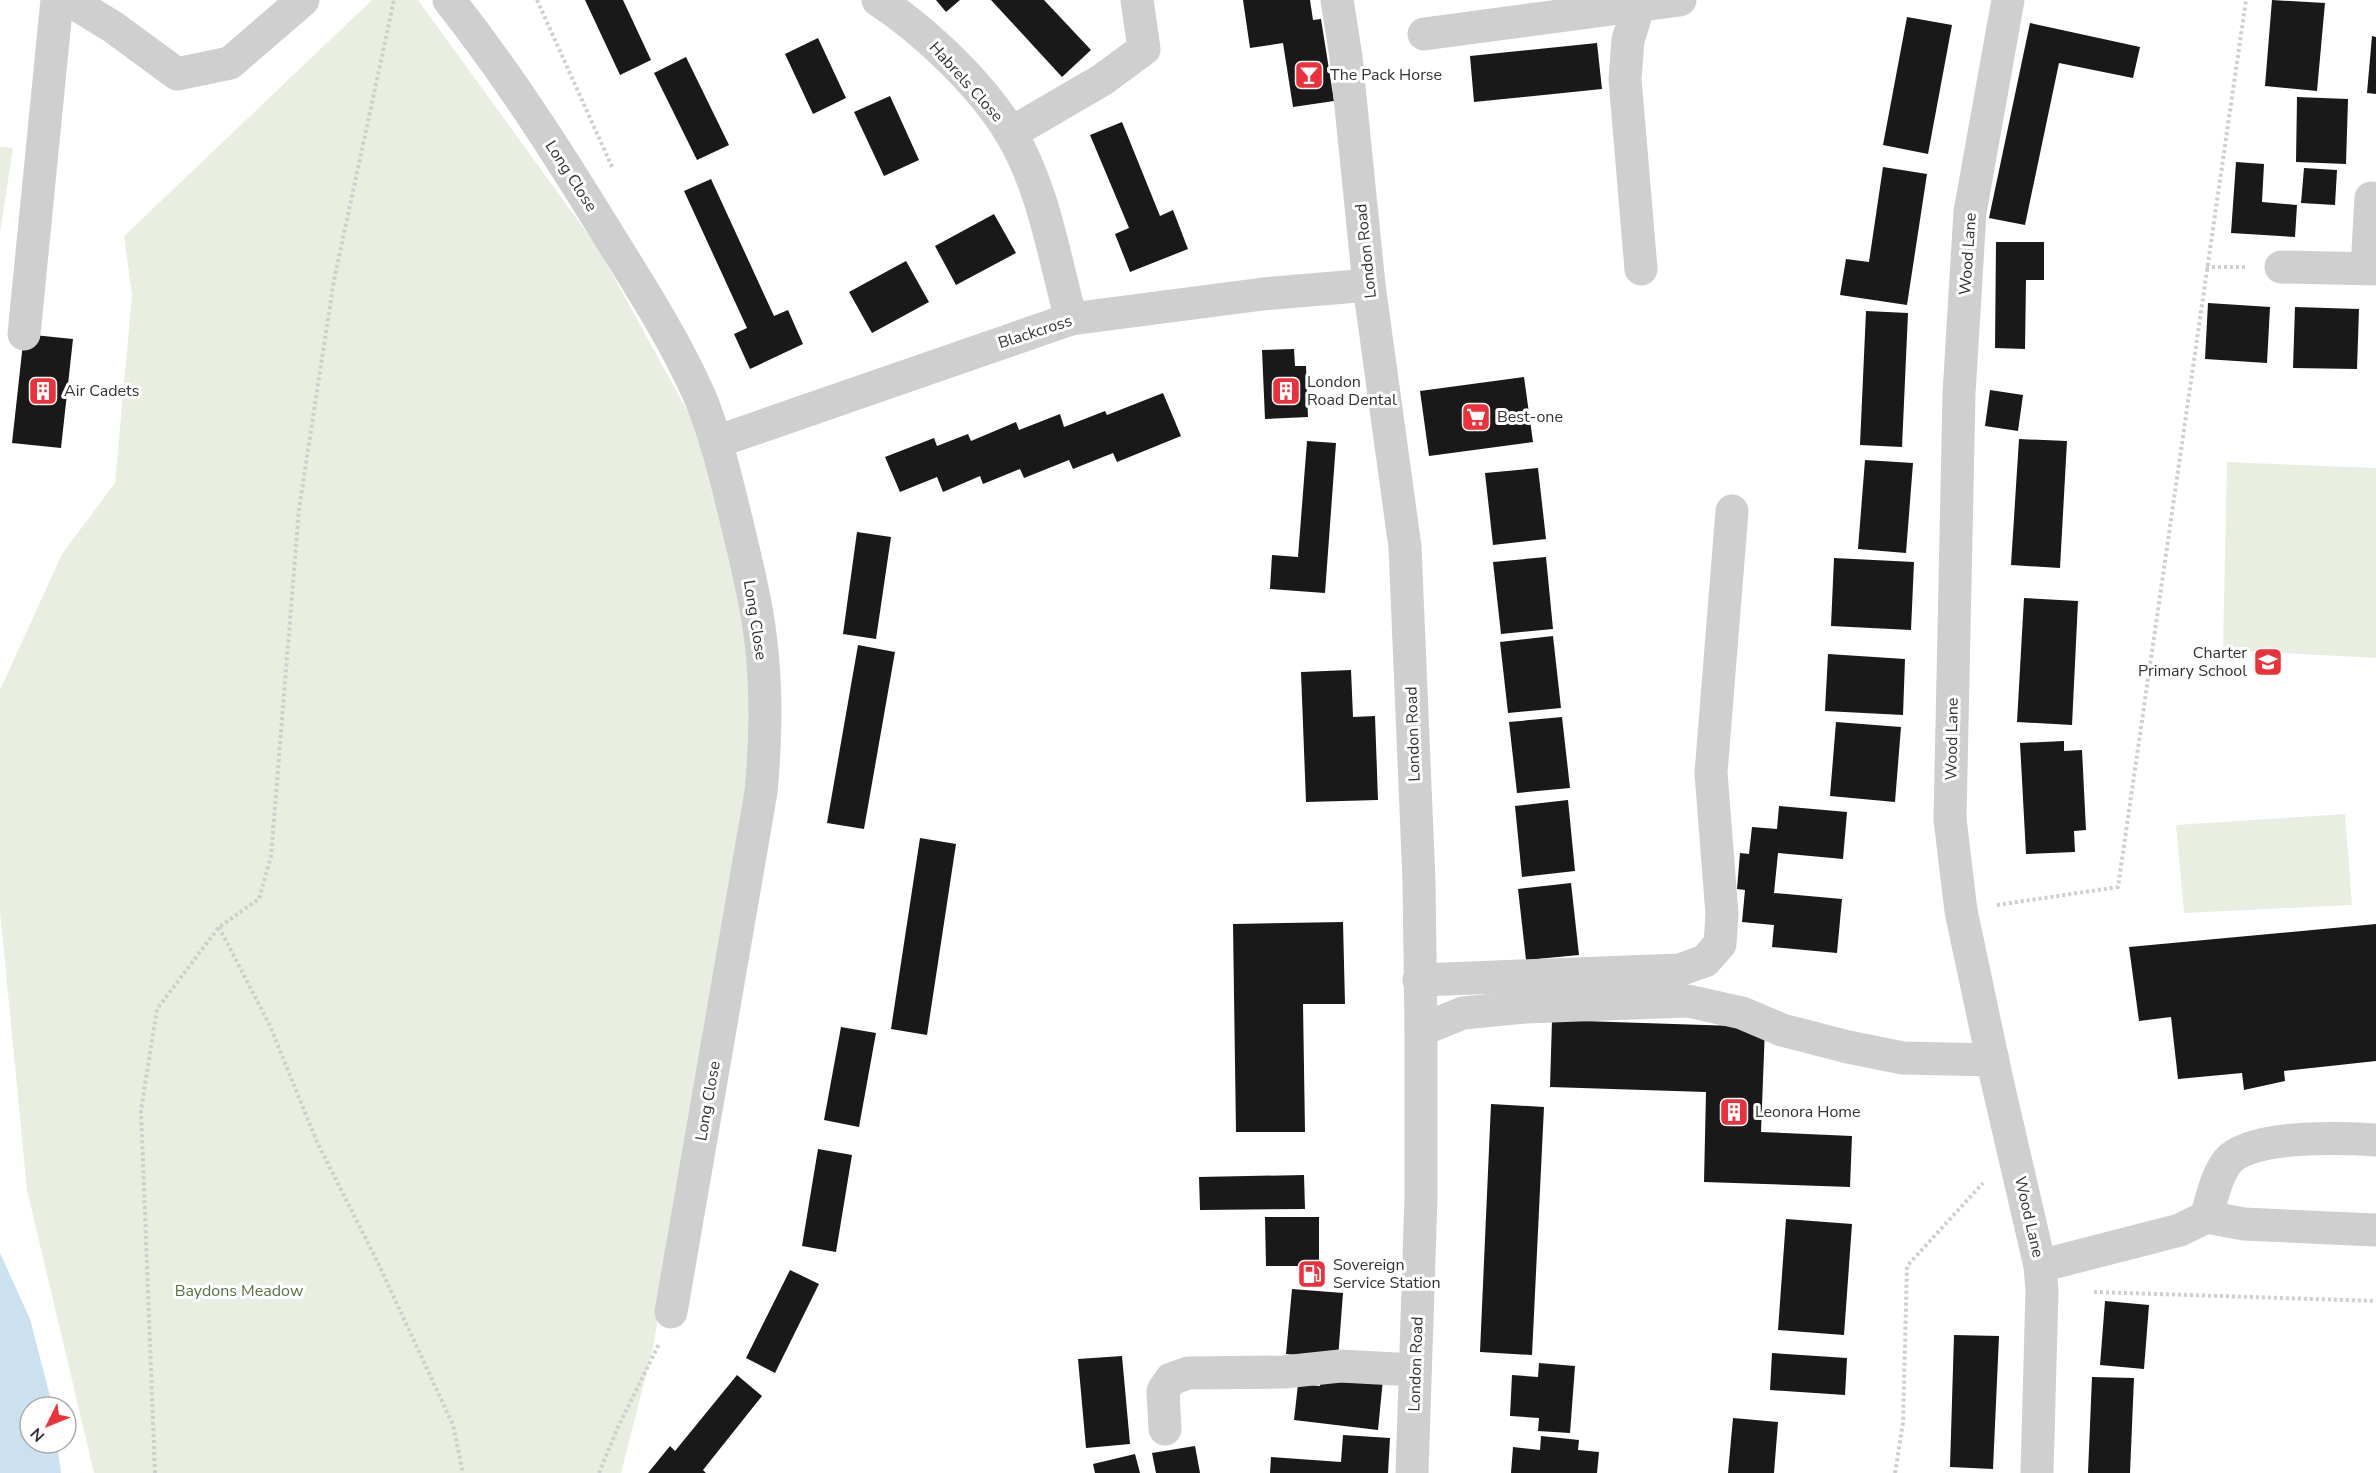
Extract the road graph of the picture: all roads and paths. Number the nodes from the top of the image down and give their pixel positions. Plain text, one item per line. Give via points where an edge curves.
1 (57, 0) edge
2 (69, 0) edge
3 (303, 0) edge
4 (394, 0) edge
5 (449, 0) edge
6 (537, 0) edge
7 (878, 0) edge
8 (1137, 0) edge
9 (1337, 0) edge
10 (1680, 0) edge
11 (2008, 0) edge
12 (2246, 0) edge
13 (1639, 5) junction
14 (1424, 34) dead end
15 (1011, 133) junction
16 (618, 180) dead end
17 (2371, 198) dead end
18 (2281, 267) dead end
19 (1641, 269) dead end
20 (2372, 269) edge
21 (1369, 285) junction
22 (1071, 319) junction
23 (24, 334) dead end
24 (716, 442) junction
25 (1732, 511) dead end
26 (1961, 911) junction
27 (219, 927) junction
28 (1419, 980) junction
29 (1421, 1030) junction
30 (1993, 1060) junction
31 (2376, 1140) edge
32 (2018, 1170) junction
33 (2206, 1217) junction
34 (2376, 1230) edge
35 (2041, 1278) junction
36 (2376, 1301) edge
37 (671, 1312) joint
38 (1415, 1370) junction
39 (1165, 1429) dead end
40 (155, 1473) edge
41 (463, 1473) edge
42 (599, 1473) edge
43 (1412, 1473) edge
44 (1895, 1473) edge
45 (2037, 1473) edge

1 - 23 street
2 - 3 street via 177,74 230,63
4 - 27 path via 334,280 298,509 271,856 259,899
5 - 24 street, Long Close via 532,116 651,304 700,398
6 - 16 path
7 - 15 street, Habrels Close via 939,51 990,104
8 - 15 street via 1144,49 1102,80
9 - 21 street, London Road
10 - 13 street
11 - 26 street, Wood Lane via 1970,212 1959,394 1950,819
12 - 26 path via 2118,887
13 - 14 street
13 - 19 street via 1628,40 1624,79
15 - 22 street, Habrels Close via 1045,215
17 - 20 street
18 - 20 street
21 - 22 street, Blackcross via 1263,294
21 - 28 street, London Road via 1405,547 1419,881
22 - 24 street, Blackcross
24 - 37 street, Long Close via 760,633 765,754 747,884
25 - 28 street via 1711,774 1722,914 1720,944 1705,961 1679,970
26 - 30 street, Wood Lane
27 - 40 path via 157,1009 141,1112
27 - 41 path via 270,1026 317,1142 453,1425
28 - 29 street, London Road
29 - 30 street via 1463,1013 1688,1001 1742,1013 1782,1030 1903,1058
29 - 38 street, London Road
30 - 32 street, Wood Lane
31 - 33 street via 2312,1140 2245,1149 2235,1154 2222,1172
32 - 35 street, Wood Lane
32 - 44 path via 1989,1177 1907,1266 1903,1423
33 - 34 street via 2244,1224
33 - 35 street via 2180,1230
35 - 36 path
35 - 45 street, Wood Lane
37 - 42 path
38 - 39 street via 1340,1366 1284,1372 1188,1373 1171,1379 1162,1391
38 - 43 street, London Road

